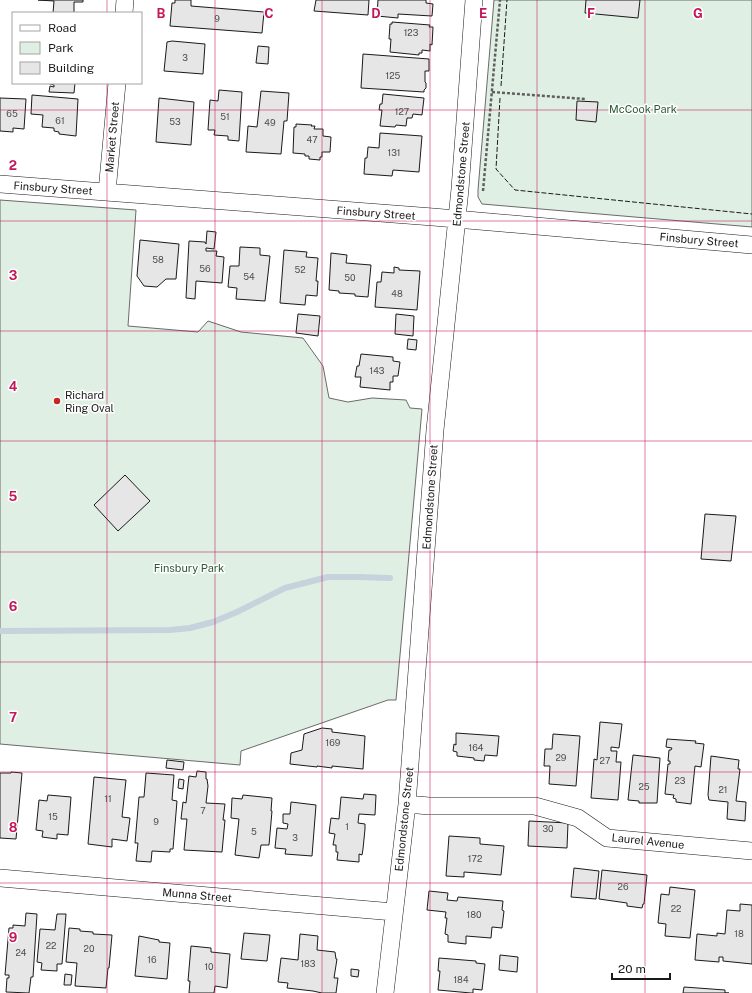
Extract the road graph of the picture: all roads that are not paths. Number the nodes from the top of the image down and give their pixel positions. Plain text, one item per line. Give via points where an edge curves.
1 (125, 0) edge
2 (474, 0) edge
3 (124, 12) edge
4 (117, 84) edge
5 (0, 184) edge
6 (107, 192) junction
7 (457, 220) junction
8 (752, 245) edge
9 (407, 804) junction
10 (752, 851) edge
11 (0, 878) edge
12 (394, 912) junction
13 (385, 993) edge

1 - 3 street
2 - 7 street, Edmondstone Street
4 - 6 street, Market Street
5 - 6 street, Finsbury Street
6 - 7 street, Finsbury Street
7 - 8 street, Finsbury Street
7 - 9 street, Edmondstone Street via 435,430
9 - 10 street, Laurel Avenue via 535,806 578,818 607,838
9 - 12 street, Edmondstone Street
11 - 12 street, Munna Street
12 - 13 street, Edmondstone Street

